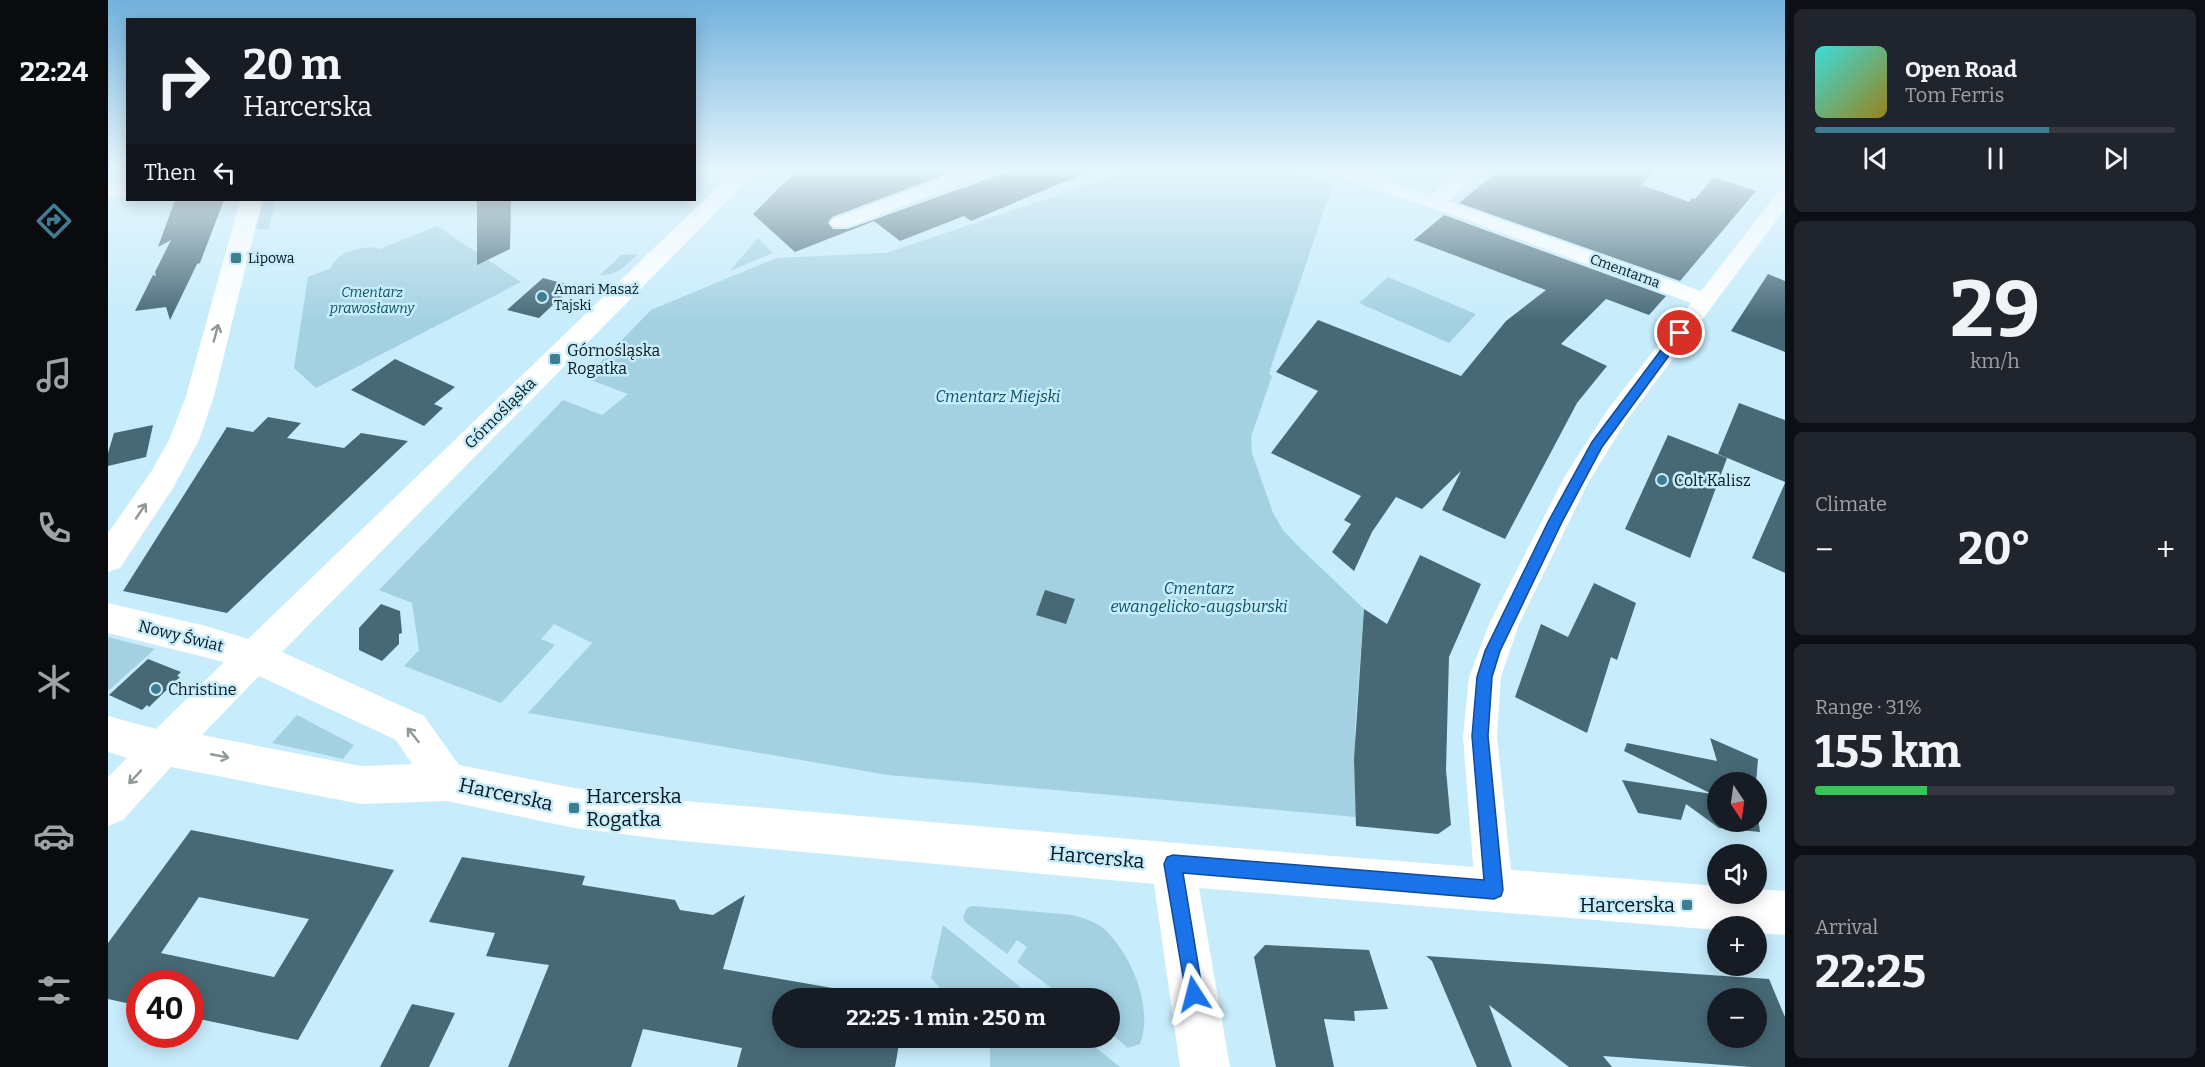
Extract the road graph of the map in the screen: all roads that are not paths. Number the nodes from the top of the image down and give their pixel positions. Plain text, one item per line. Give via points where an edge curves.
1 (246, 221) edge
2 (695, 221) edge
3 (846, 221) edge
4 (1486, 221) edge
5 (1766, 221) edge
6 (840, 223) dead end
7 (1706, 300) junction
8 (108, 559) edge
9 (108, 618) edge
10 (254, 656) junction
11 (108, 734) edge
12 (163, 748) junction
13 (447, 782) junction
14 (108, 806) edge
15 (1173, 864) junction
16 (1494, 890) junction
17 (1785, 913) edge
18 (1205, 1067) edge

8 -> 1 street via 184,440 200,396
2 - 10 street, Górnośląska
3 - 6 street
4 - 7 street, Cmentarna
5 - 7 street
7 - 16 street via 1597,445 1570,491 1492,651 1485,677 1480,736
9 - 10 street, Nowy Świat
10 - 12 street, Górnośląska
13 -> 10 street, Harcerska via 410,728
11 - 12 street
12 -> 13 street, Harcerska via 361,785
12 -> 14 street, Górnośląska
13 - 15 street, Harcerska via 574,808 661,819
15 - 16 street, Harcerska
15 - 18 street
16 - 17 street, Harcerska

